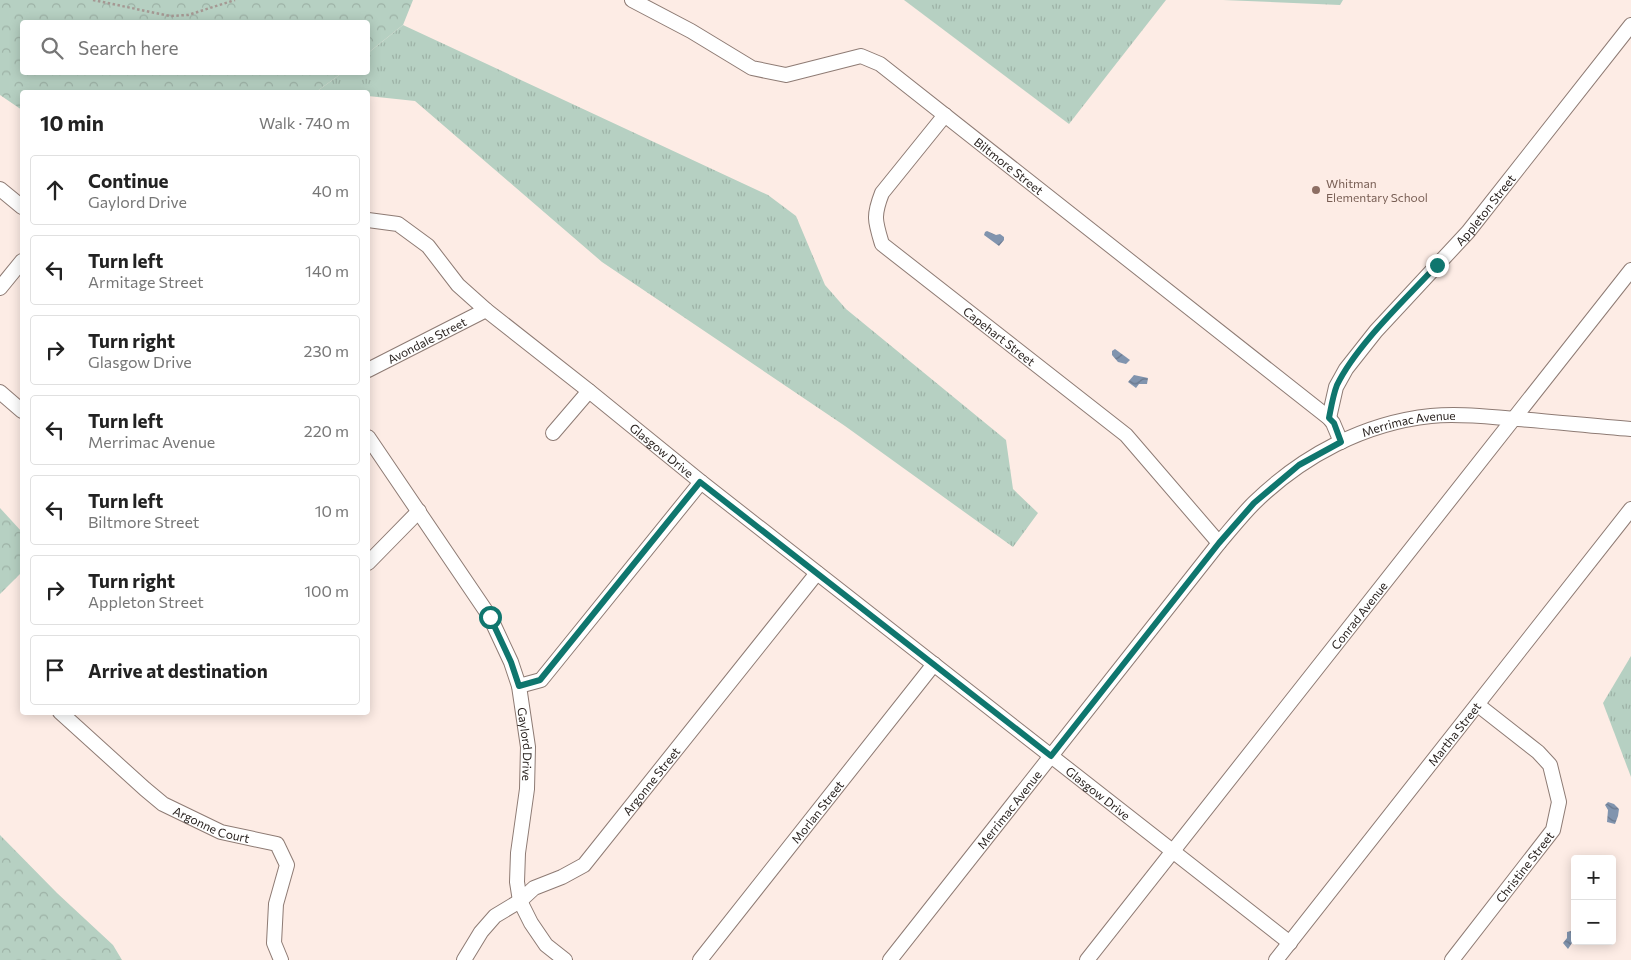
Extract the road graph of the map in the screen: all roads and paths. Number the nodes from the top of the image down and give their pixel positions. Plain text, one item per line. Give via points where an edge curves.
1 (93, 0) edge
2 (235, 0) edge
3 (632, 0) edge
4 (1631, 25) edge
5 (945, 114) junction
6 (0, 189) edge
7 (20, 205) edge
8 (370, 220) edge
9 (20, 263) edge
10 (1631, 270) edge
11 (0, 288) edge
12 (486, 310) junction
13 (370, 369) edge
14 (589, 391) junction
15 (0, 392) edge
16 (20, 409) edge
17 (1329, 418) junction
18 (1513, 419) junction
19 (1631, 429) edge
20 (553, 433) dead end
21 (370, 440) edge
22 (1341, 442) junction
23 (700, 482) junction
24 (1631, 509) edge
25 (419, 511) junction
26 (1219, 543) junction
27 (370, 561) edge
28 (817, 573) junction
29 (934, 664) junction
30 (519, 686) junction
31 (1478, 705) junction
32 (63, 715) edge
33 (1051, 756) junction
34 (1173, 851) junction
35 (520, 901) junction
36 (1290, 943) junction
37 (281, 960) edge
38 (464, 960) edge
39 (565, 960) edge
40 (700, 960) edge
41 (890, 960) edge
42 (1087, 960) edge
43 (1276, 960) edge
44 (1452, 960) edge

1 - 2 path via 170,16 188,15
3 - 5 street, Biltmore Street via 692,31 752,68 786,75 861,56 880,64
4 - 17 street, Appleton Street via 1468,232 1376,331 1346,369 1336,387
5 - 17 street, Biltmore Street
5 - 26 street, Capehart Street via 882,193 875,222 882,244 1126,435
6 - 7 street
8 - 12 street, Glasgow Drive via 398,224 428,246 458,285
9 - 11 street
10 - 18 street, Conrad Avenue
12 - 13 street, Avondale Street
12 - 14 street, Glasgow Drive
14 - 20 street
14 - 23 street, Glasgow Drive
15 - 16 street
17 - 22 street, Biltmore Street
18 - 19 street, Merrimac Avenue
18 - 22 street, Merrimac Avenue via 1431,416 1396,422
18 - 34 street, Conrad Avenue
21 - 25 street, Gaylord Drive
22 - 26 street, Merrimac Avenue via 1299,465 1254,503
23 - 28 street, Glasgow Drive
23 - 30 street via 540,680
24 - 31 street, Martha Street
25 - 27 street
25 - 30 street, Gaylord Drive via 490,617
26 - 33 street, Merrimac Avenue
28 - 29 street, Glasgow Drive
28 - 35 street, Argonne Street via 584,865 534,888
29 - 33 street, Glasgow Drive
29 - 40 street, Morlan Street
30 - 35 street, Gaylord Drive via 528,747 527,789 518,853
31 - 36 street, Martha Street
31 - 44 street, Christine Street via 1550,765 1559,802 1553,830
32 - 37 street, Argonne Court via 163,804 221,832 277,844 287,865 276,904 274,943
33 - 34 street, Glasgow Drive
33 - 41 street, Merrimac Avenue
34 - 36 street, Glasgow Drive
34 - 42 street, Conrad Avenue
35 - 38 street, Argonne Street via 495,916
35 - 39 street, Gaylord Drive via 546,945
36 - 43 street, Martha Street

